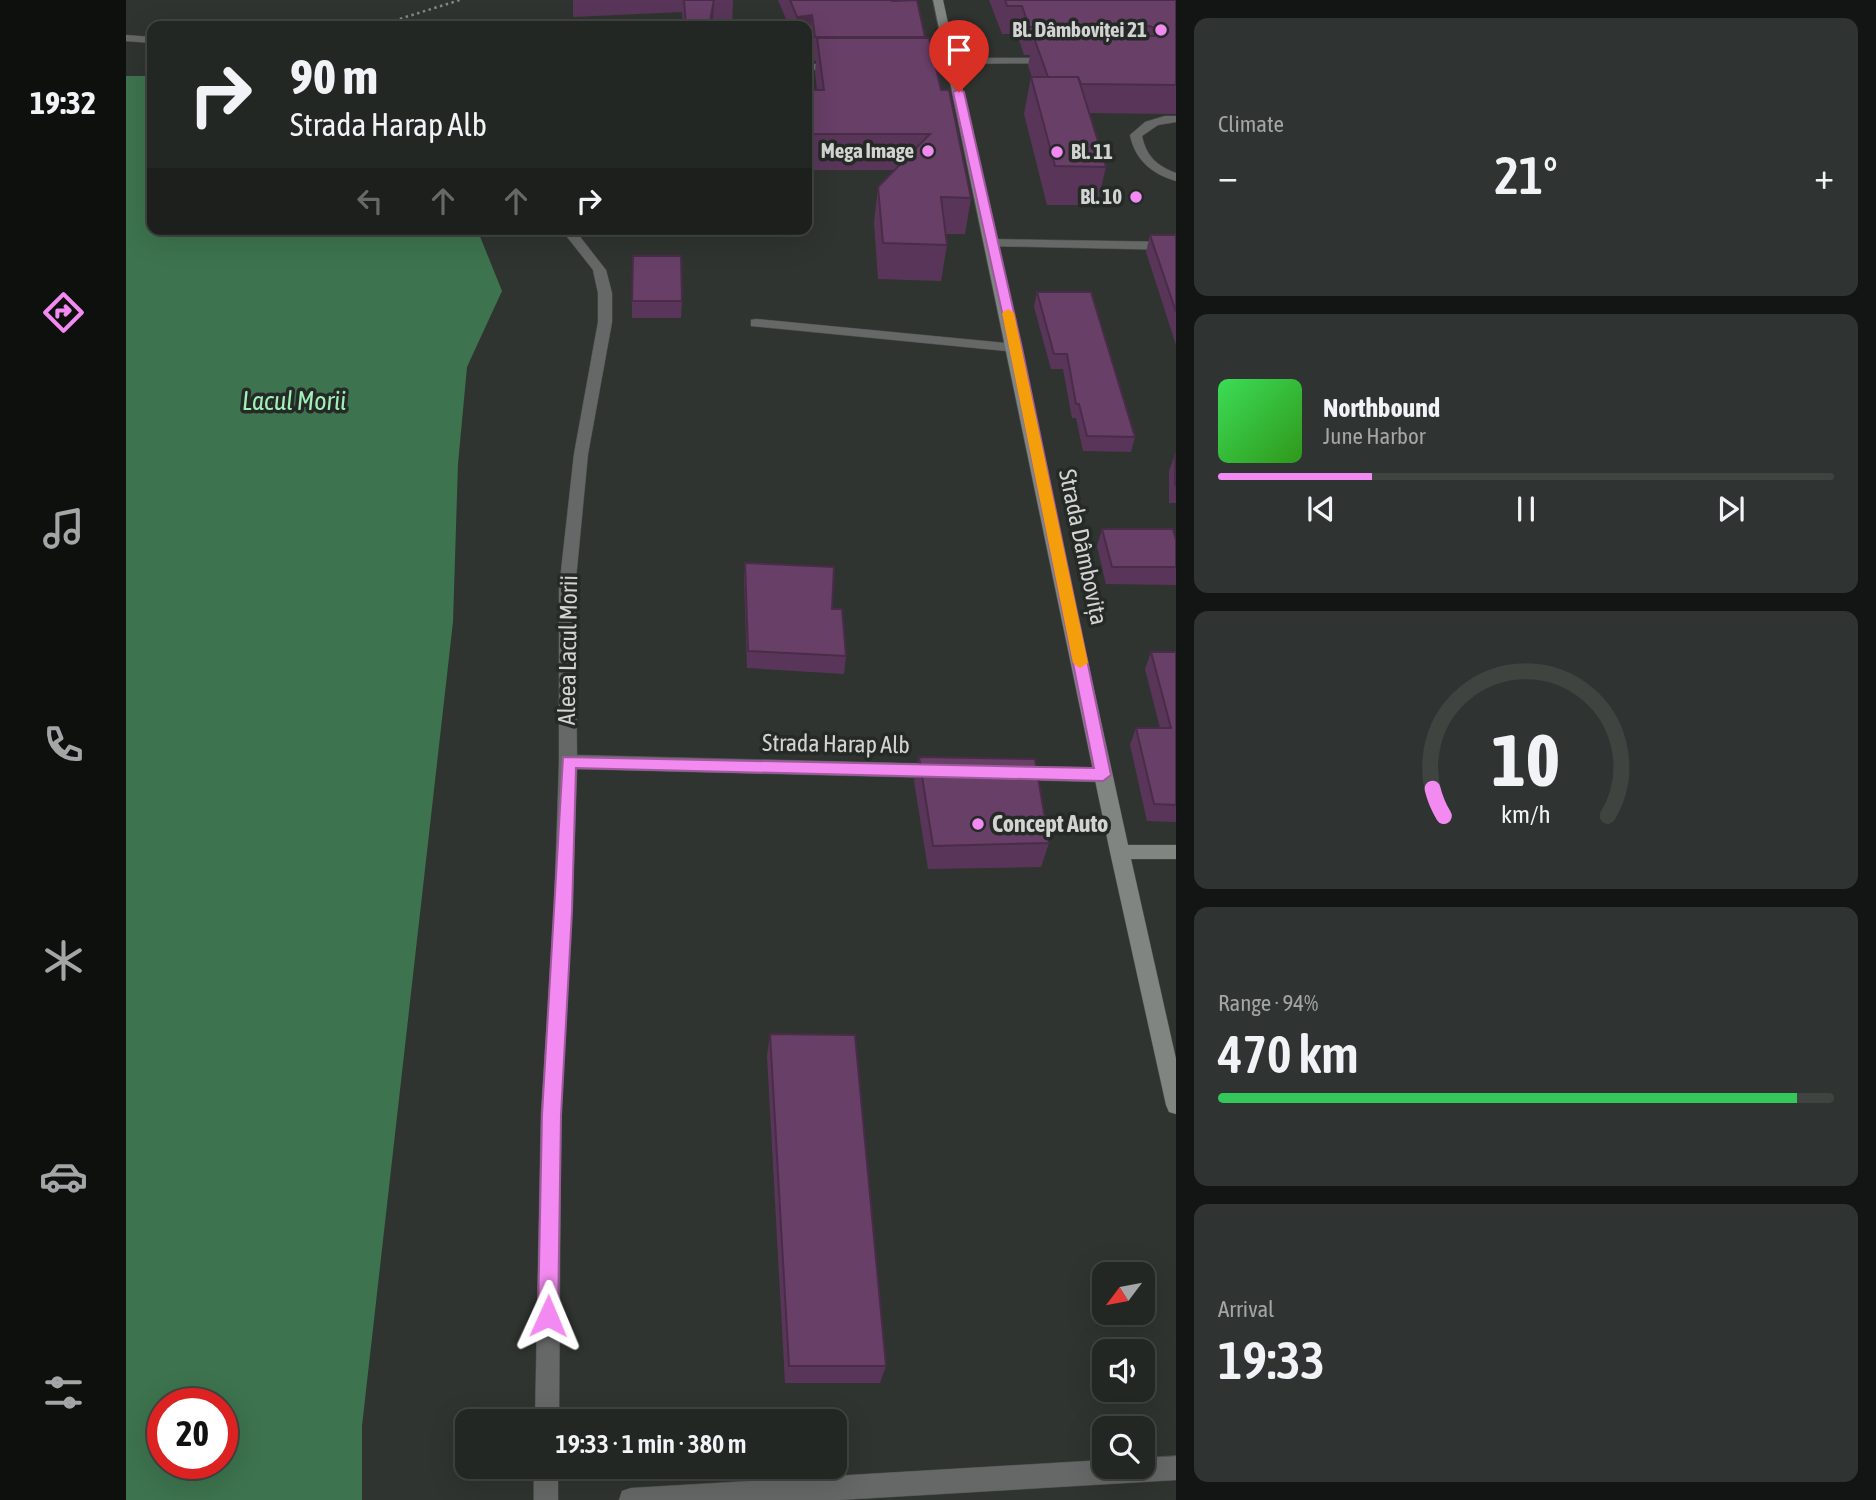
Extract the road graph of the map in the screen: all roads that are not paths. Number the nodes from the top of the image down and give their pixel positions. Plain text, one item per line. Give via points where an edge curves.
1 (938, 0) edge
2 (126, 38) edge
3 (147, 40) edge
4 (1066, 61) edge
5 (948, 64) junction
6 (812, 67) edge
7 (847, 67) edge
8 (1176, 119) edge
9 (1176, 177) edge
10 (572, 235) edge
11 (992, 243) junction
12 (1176, 246) edge
13 (756, 323) dead end
14 (1016, 348) junction
15 (568, 762) junction
16 (952, 771) edge
17 (994, 772) edge
18 (1103, 775) junction
19 (1119, 852) junction
20 (1176, 852) edge
21 (1176, 1105) edge
22 (547, 1409) edge
23 (1176, 1468) edge
24 (546, 1479) edge
25 (546, 1500) edge
26 (631, 1500) edge

1 - 5 street, Strada Dâmbovița
2 - 3 street
4 - 5 street
5 - 11 street, Strada Dâmbovița
6 - 7 street
8 - 9 street via 1145,126 1136,135 1148,164
10 - 15 street, Aleea Lacul Morii via 599,270 605,322 581,454 567,589
11 - 12 street
11 - 14 street, Strada Dâmbovița
13 - 14 street
14 - 18 street, Strada Dâmbovița
15 - 16 street, Strada Harap Alb
15 - 22 street, Aleea Lacul Morii via 551,1115
17 - 18 street
18 - 19 street, Strada Dâmbovița
19 - 20 street
19 - 21 street, Strada Dâmbovița
23 - 26 street
24 - 25 street

